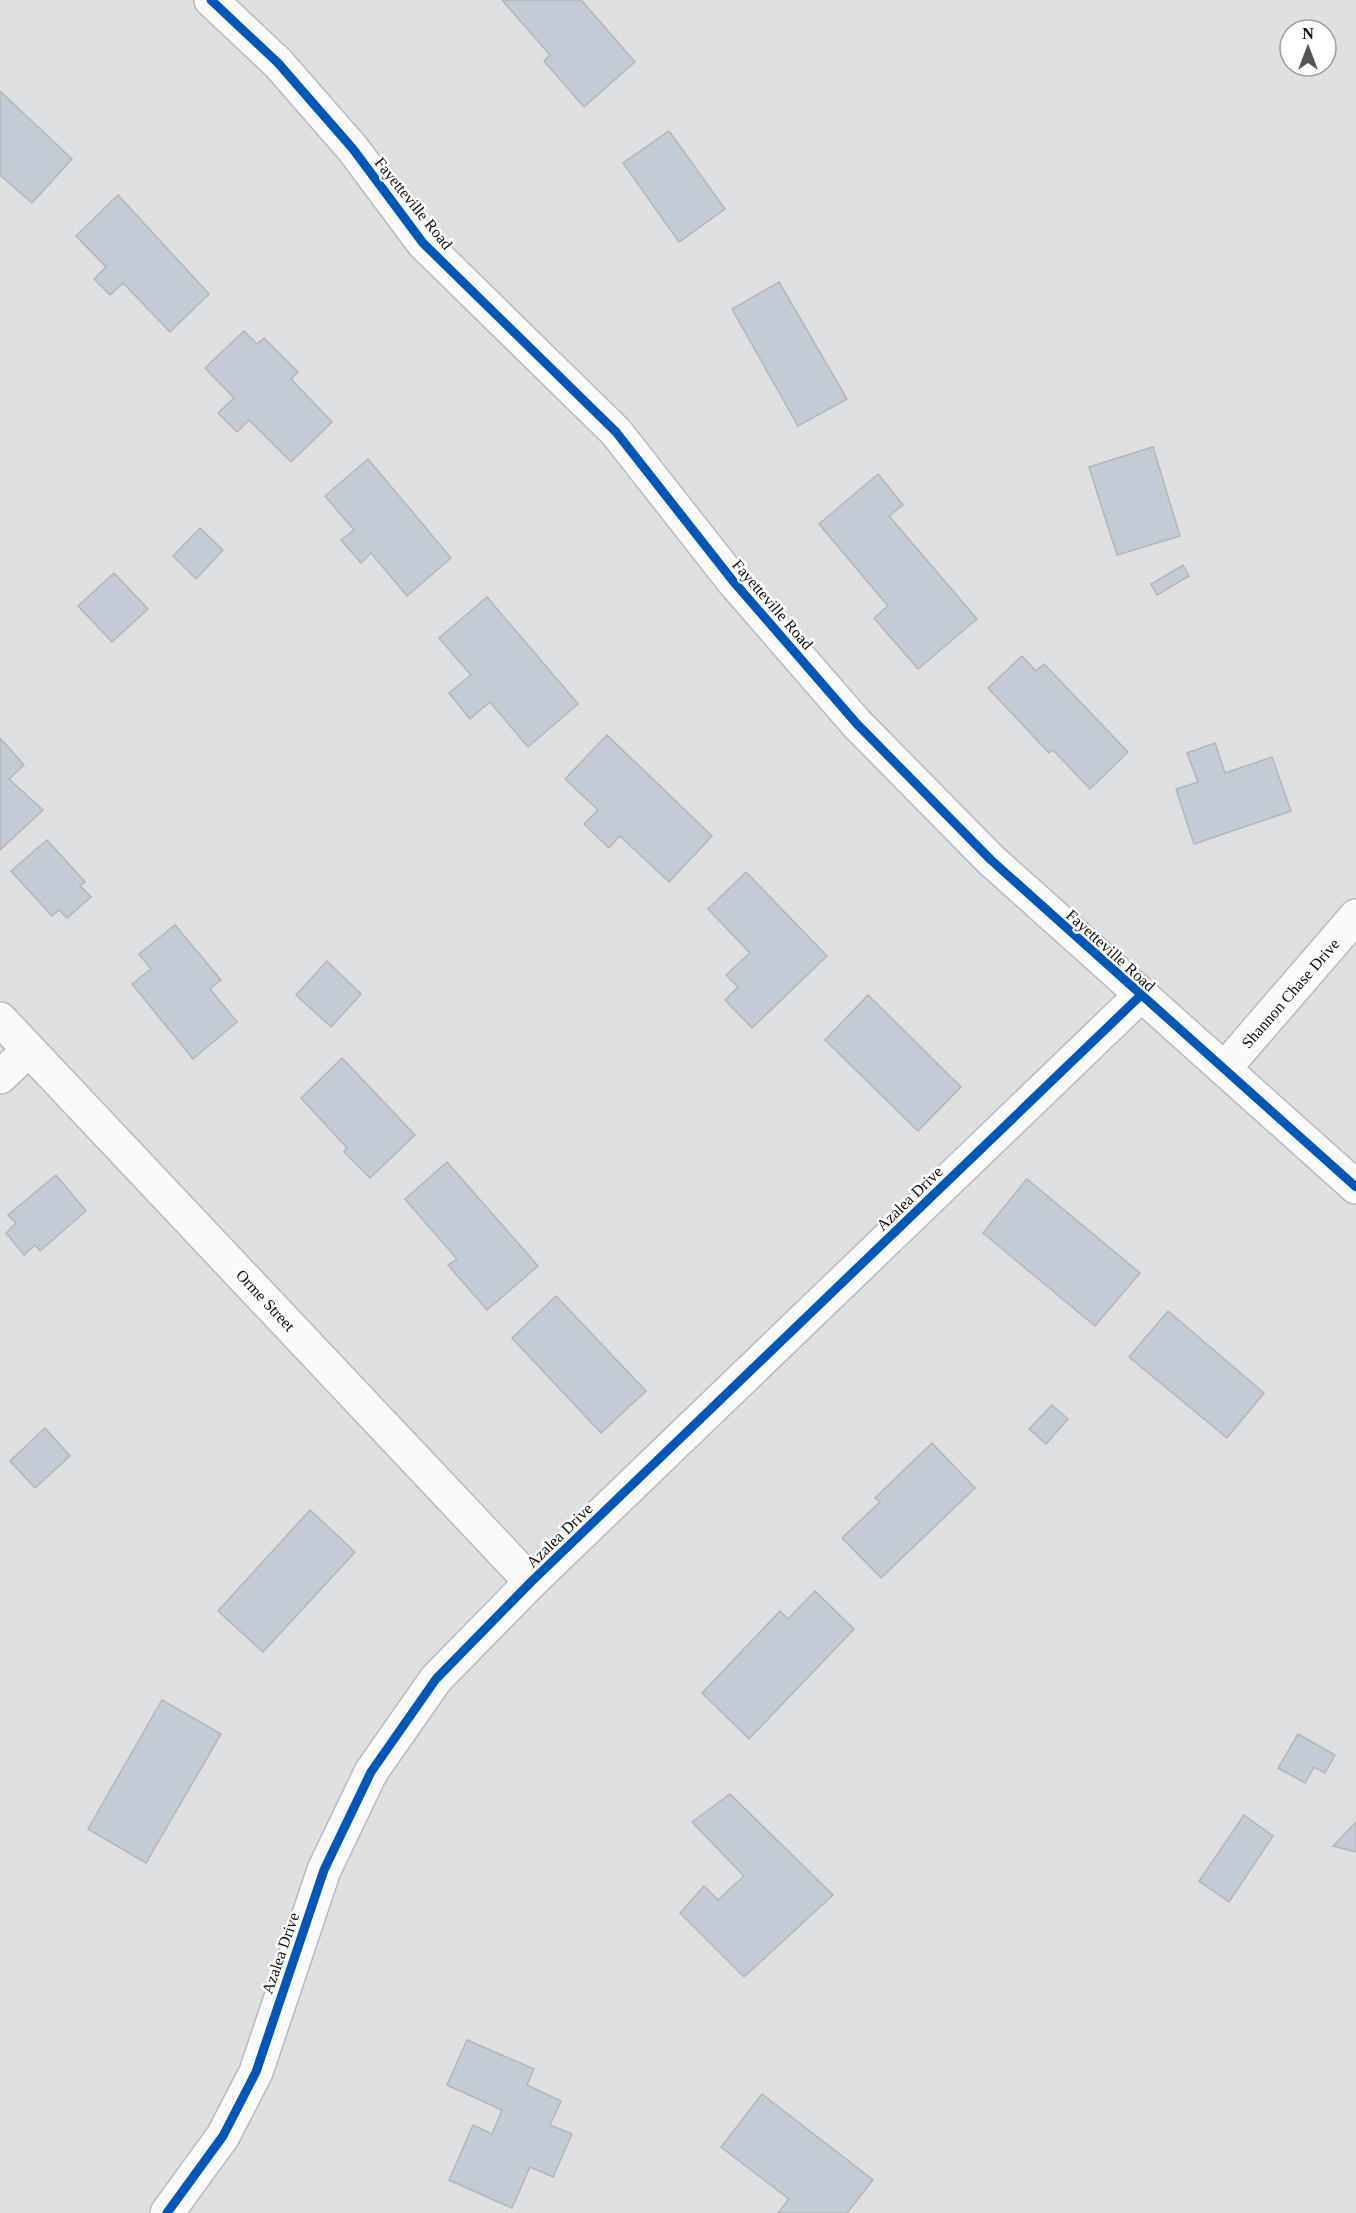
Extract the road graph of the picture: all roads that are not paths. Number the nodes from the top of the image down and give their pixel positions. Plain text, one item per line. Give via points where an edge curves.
1 (211, 0) edge
2 (1356, 916) edge
3 (1140, 996) junction
4 (0, 1019) edge
5 (29, 1050) junction
6 (1224, 1070) junction
7 (0, 1077) edge
8 (1356, 1187) edge
9 (531, 1582) junction
10 (167, 2213) edge

1 - 3 street, Fayetteville Road via 278,63 353,149 423,243 616,432 733,581 858,724 991,860
2 - 6 street, Shannon Chase Drive
3 - 6 street, Fayetteville Road
3 - 9 street, Azalea Drive
4 - 5 street, Orme Street
5 - 7 street
5 - 9 street, Orme Street
6 - 8 street, Fayetteville Road
9 - 10 street, Azalea Drive via 436,1679 371,1772 324,1870 256,2072 223,2136

